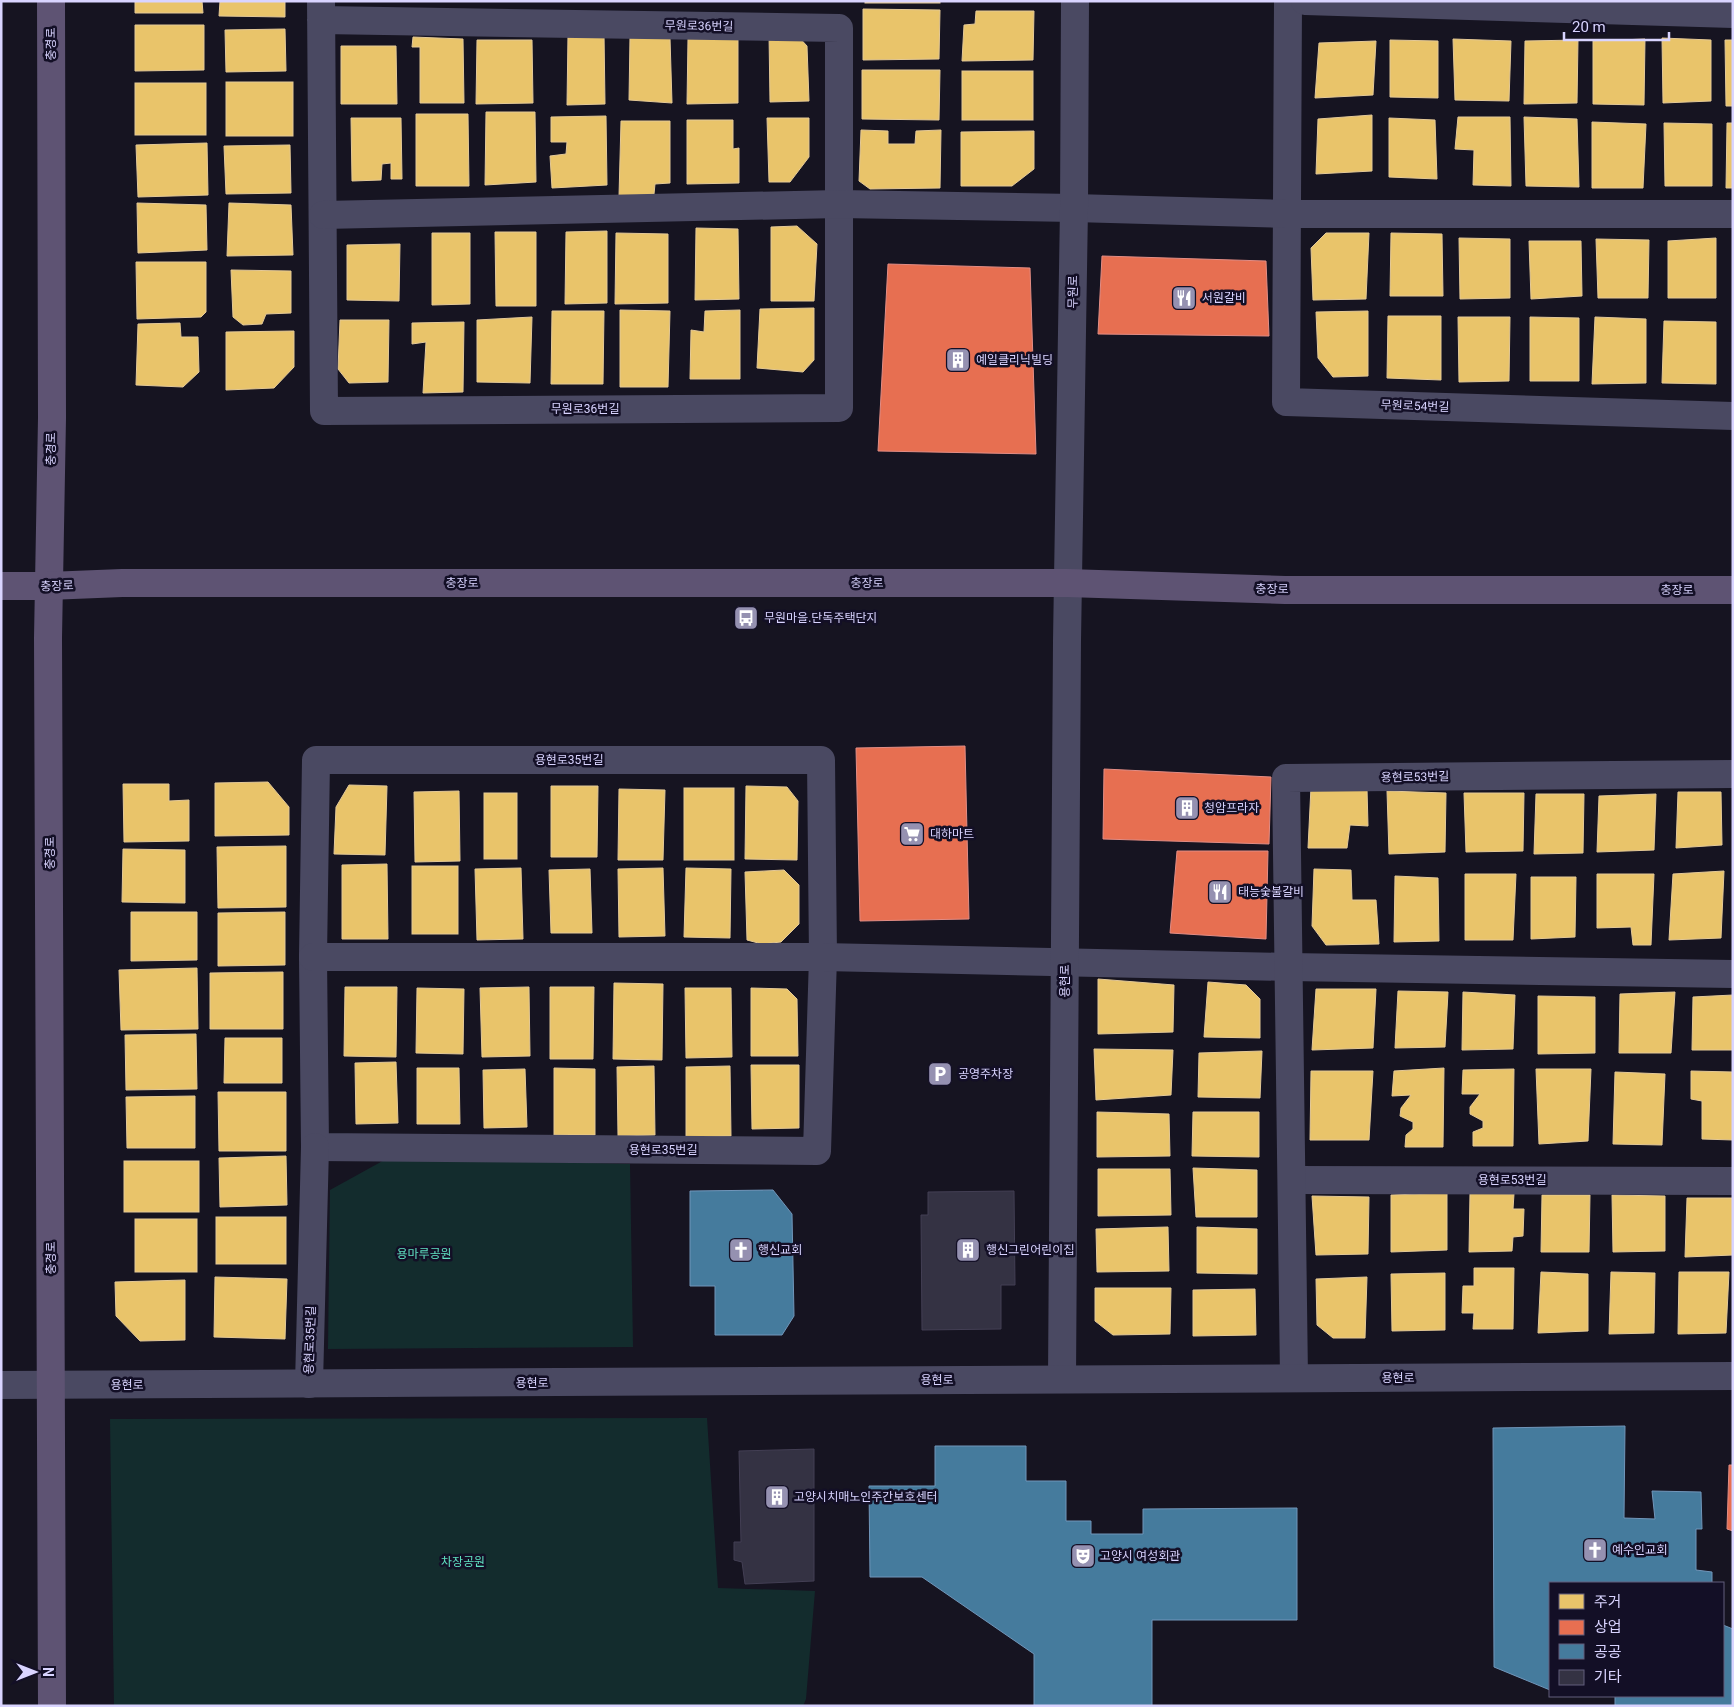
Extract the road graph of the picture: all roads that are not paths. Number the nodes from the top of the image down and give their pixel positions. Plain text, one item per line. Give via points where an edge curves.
1 (51, 1) edge
2 (1075, 1) edge
3 (1288, 1) edge
4 (1305, 1) edge
5 (321, 11) edge
6 (1733, 14) edge
7 (839, 204) junction
8 (1074, 208) junction
9 (323, 214) junction
10 (1287, 214) junction
11 (1733, 214) edge
12 (1733, 416) edge
13 (1068, 583) junction
14 (1, 586) edge
15 (48, 586) junction
16 (1733, 590) edge
17 (1733, 774) edge
18 (313, 957) junction
19 (822, 957) junction
20 (1065, 961) junction
21 (1289, 967) junction
22 (1733, 974) edge
23 (315, 1147) junction
24 (1292, 1180) junction
25 (1733, 1181) edge
26 (1733, 1376) edge
27 (1294, 1378) junction
28 (1062, 1380) junction
29 (309, 1384) junction
30 (1, 1386) edge
31 (51, 1386) junction
32 (52, 1706) edge

1 - 15 main road, 충경로 via 52,418
2 - 8 street, 무원로
3 - 10 street, 무원로54번길
4 - 6 street
5 - 7 street, 무원로36번길 via 839,28
5 - 9 street, 무원로36번길
7 - 8 street
7 - 9 street
7 - 9 street, 무원로36번길 via 839,408 324,411
8 - 10 street
8 - 13 street, 무원로
10 - 11 street
10 - 12 street, 무원로54번길 via 1286,402
13 - 15 main road, 충장로 via 122,583
13 - 16 main road, 충장로 via 1285,590
13 - 20 street, 용현로
14 - 15 main road, 충장로
15 - 31 main road, 충경로
17 - 21 street, 용현로53번길 via 1286,778
18 - 19 street
18 - 19 street, 용현로35번길 via 316,760 821,760
18 - 23 street, 용현로35번길
19 - 20 street
19 - 23 street, 용현로35번길 via 817,1151
20 - 21 street
20 - 28 street, 용현로
21 - 22 street
21 - 24 street, 용현로53번길
23 - 29 street, 용현로35번길
24 - 25 street, 용현로53번길
24 - 27 street, 용현로53번길
26 - 27 street, 용현로
27 - 28 street, 용현로
28 - 29 street, 용현로
29 - 31 street, 용현로
30 - 31 street, 용현로
31 - 32 main road, 충경로

